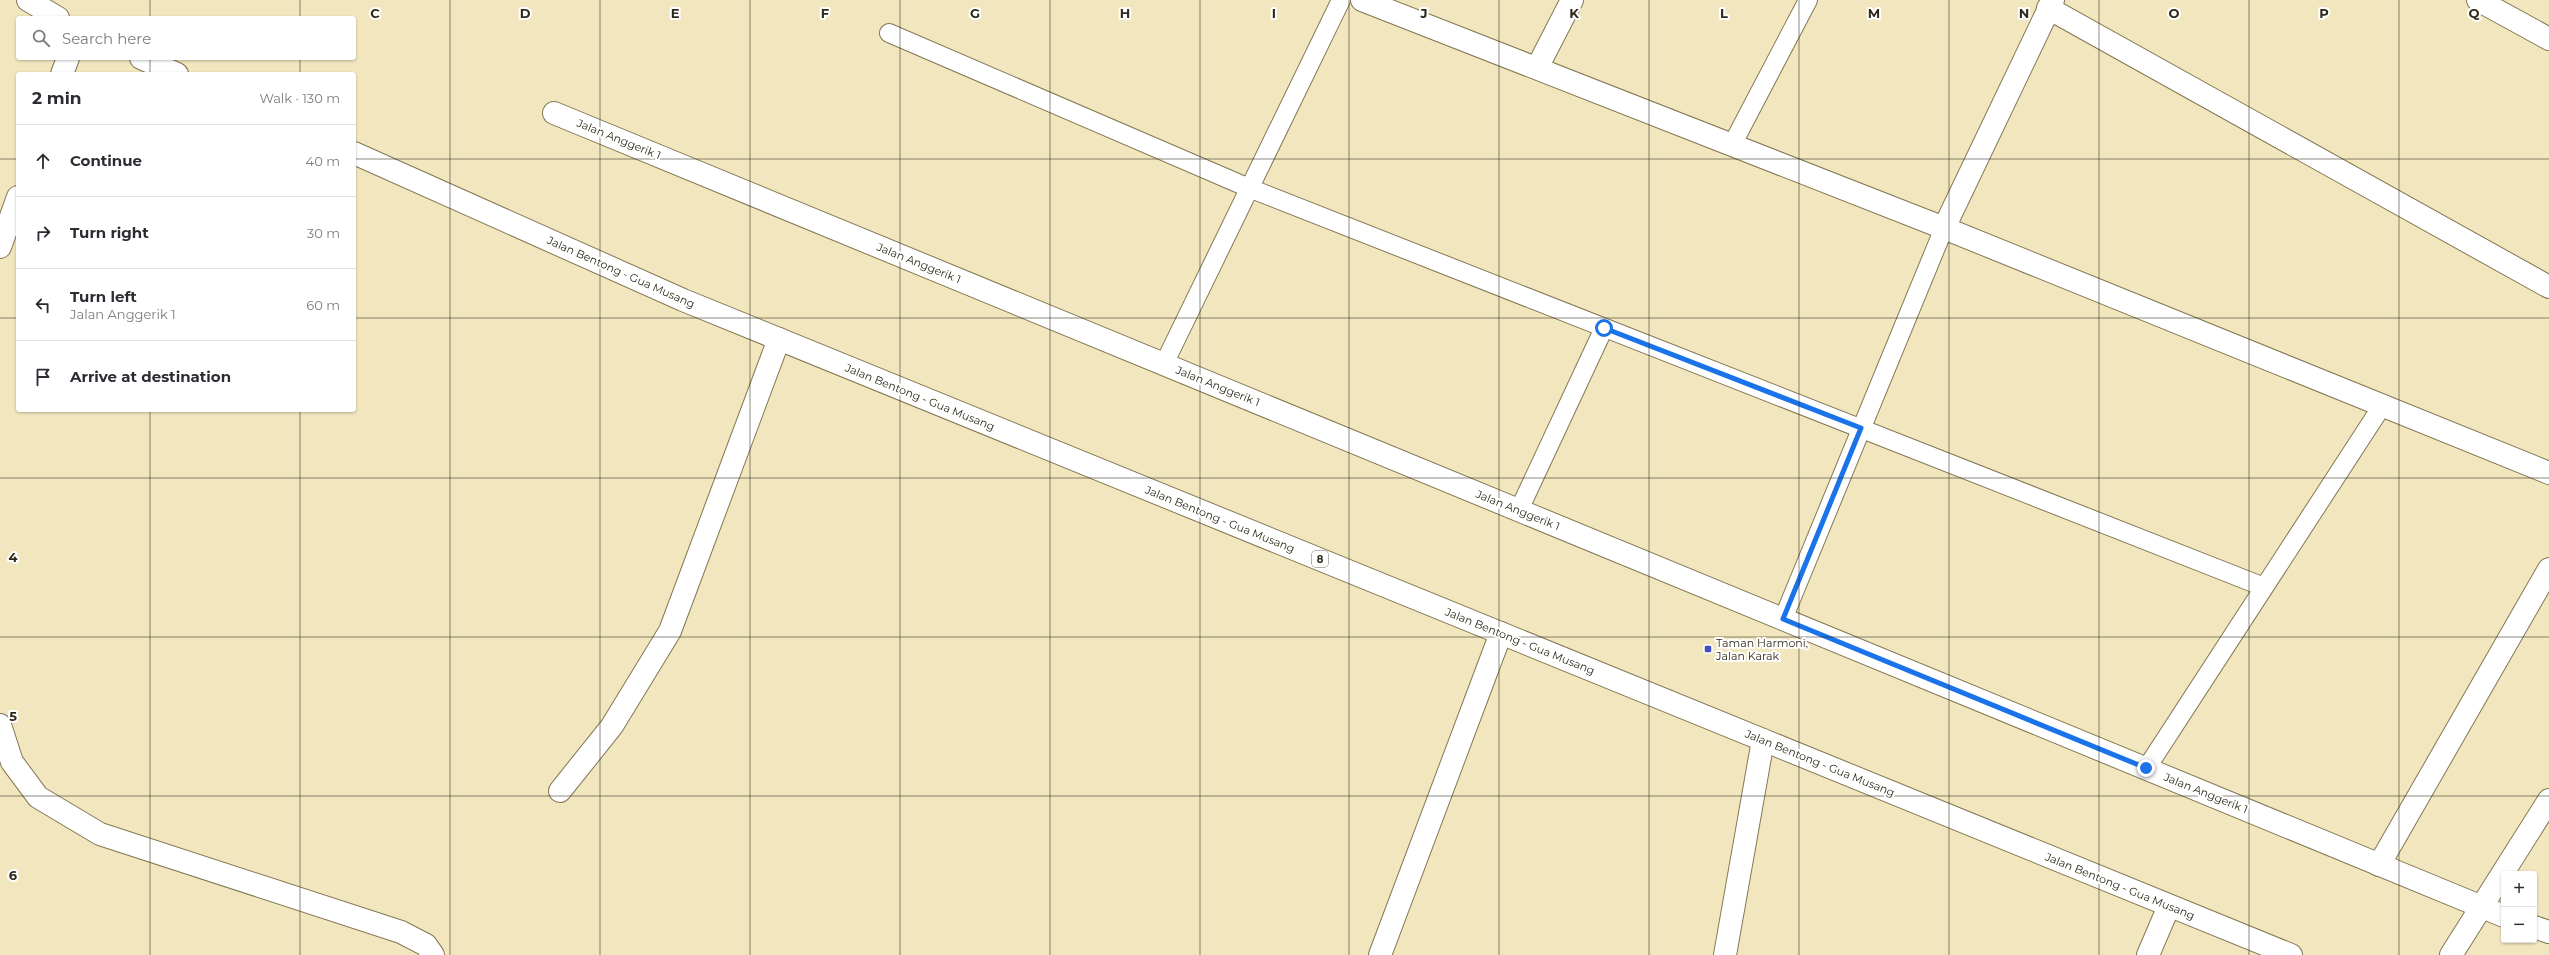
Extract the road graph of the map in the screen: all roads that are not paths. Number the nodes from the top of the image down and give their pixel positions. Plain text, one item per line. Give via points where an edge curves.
1 (28, 0) edge
2 (1341, 0) edge
3 (1362, 0) edge
4 (1572, 0) edge
5 (1808, 0) edge
6 (2478, 0) edge
7 (2050, 4) edge
8 (55, 16) edge
9 (889, 33) dead end
10 (2549, 39) edge
11 (67, 60) edge
12 (146, 60) edge
13 (1537, 68) junction
14 (63, 72) edge
15 (172, 72) edge
16 (554, 113) dead end
17 (1732, 145) junction
18 (356, 154) edge
19 (1249, 188) junction
20 (16, 202) edge
21 (1944, 228) junction
22 (0, 246) edge
23 (2549, 287) edge
24 (1604, 328) junction
25 (779, 339) junction
26 (1164, 364) junction
27 (2382, 406) junction
28 (1861, 428) junction
29 (2549, 473) edge
30 (1519, 510) junction
31 (2549, 569) edge
32 (2264, 587) junction
33 (1783, 619) junction
34 (1501, 633) junction
35 (0, 725) edge
36 (1763, 740) junction
37 (2146, 768) junction
38 (560, 791) dead end
39 (2549, 800) edge
40 (2379, 865) junction
41 (2169, 906) junction
42 (2481, 907) junction
43 (2501, 915) edge
44 (2537, 928) edge
45 (2549, 932) edge
46 (433, 955) edge
47 (1380, 955) edge
48 (1725, 955) edge
49 (2148, 955) edge
50 (2291, 955) edge
51 (2451, 955) edge

1 - 8 street
2 - 19 lane
3 - 13 street
4 - 13 street
5 - 17 lane
6 - 10 street
7 - 21 street
7 - 23 street
9 - 19 lane
11 - 14 street
12 - 15 street
13 - 17 street
16 - 26 street, Jalan Anggerik 1
17 - 21 street
18 - 25 street, Jalan Bentong - Gua Musang / 8 via 676,297
19 - 24 lane
19 - 26 lane
20 - 22 street
21 - 27 street
21 - 28 lane
24 - 28 lane
24 - 30 lane
25 - 34 street, Jalan Bentong - Gua Musang / 8
25 - 38 street via 670,631 612,726
26 - 30 street, Jalan Anggerik 1
27 - 29 street
27 - 32 lane
28 - 32 lane
28 - 33 lane
30 - 33 street, Jalan Anggerik 1
31 - 40 street
32 - 37 lane
33 - 37 street, Jalan Anggerik 1
34 - 36 street, Jalan Bentong - Gua Musang / 8
34 - 47 street
35 - 46 street via 12,762 38,797 100,834 402,932 426,945
36 - 41 street, Jalan Bentong - Gua Musang / 8
36 - 48 street
37 - 40 street, Jalan Anggerik 1
39 - 42 street
40 - 42 street, Jalan Anggerik 1
41 - 49 street
41 - 50 street, Jalan Bentong - Gua Musang / 8
42 - 43 street, Jalan Anggerik 1
42 - 51 street
44 - 45 street

